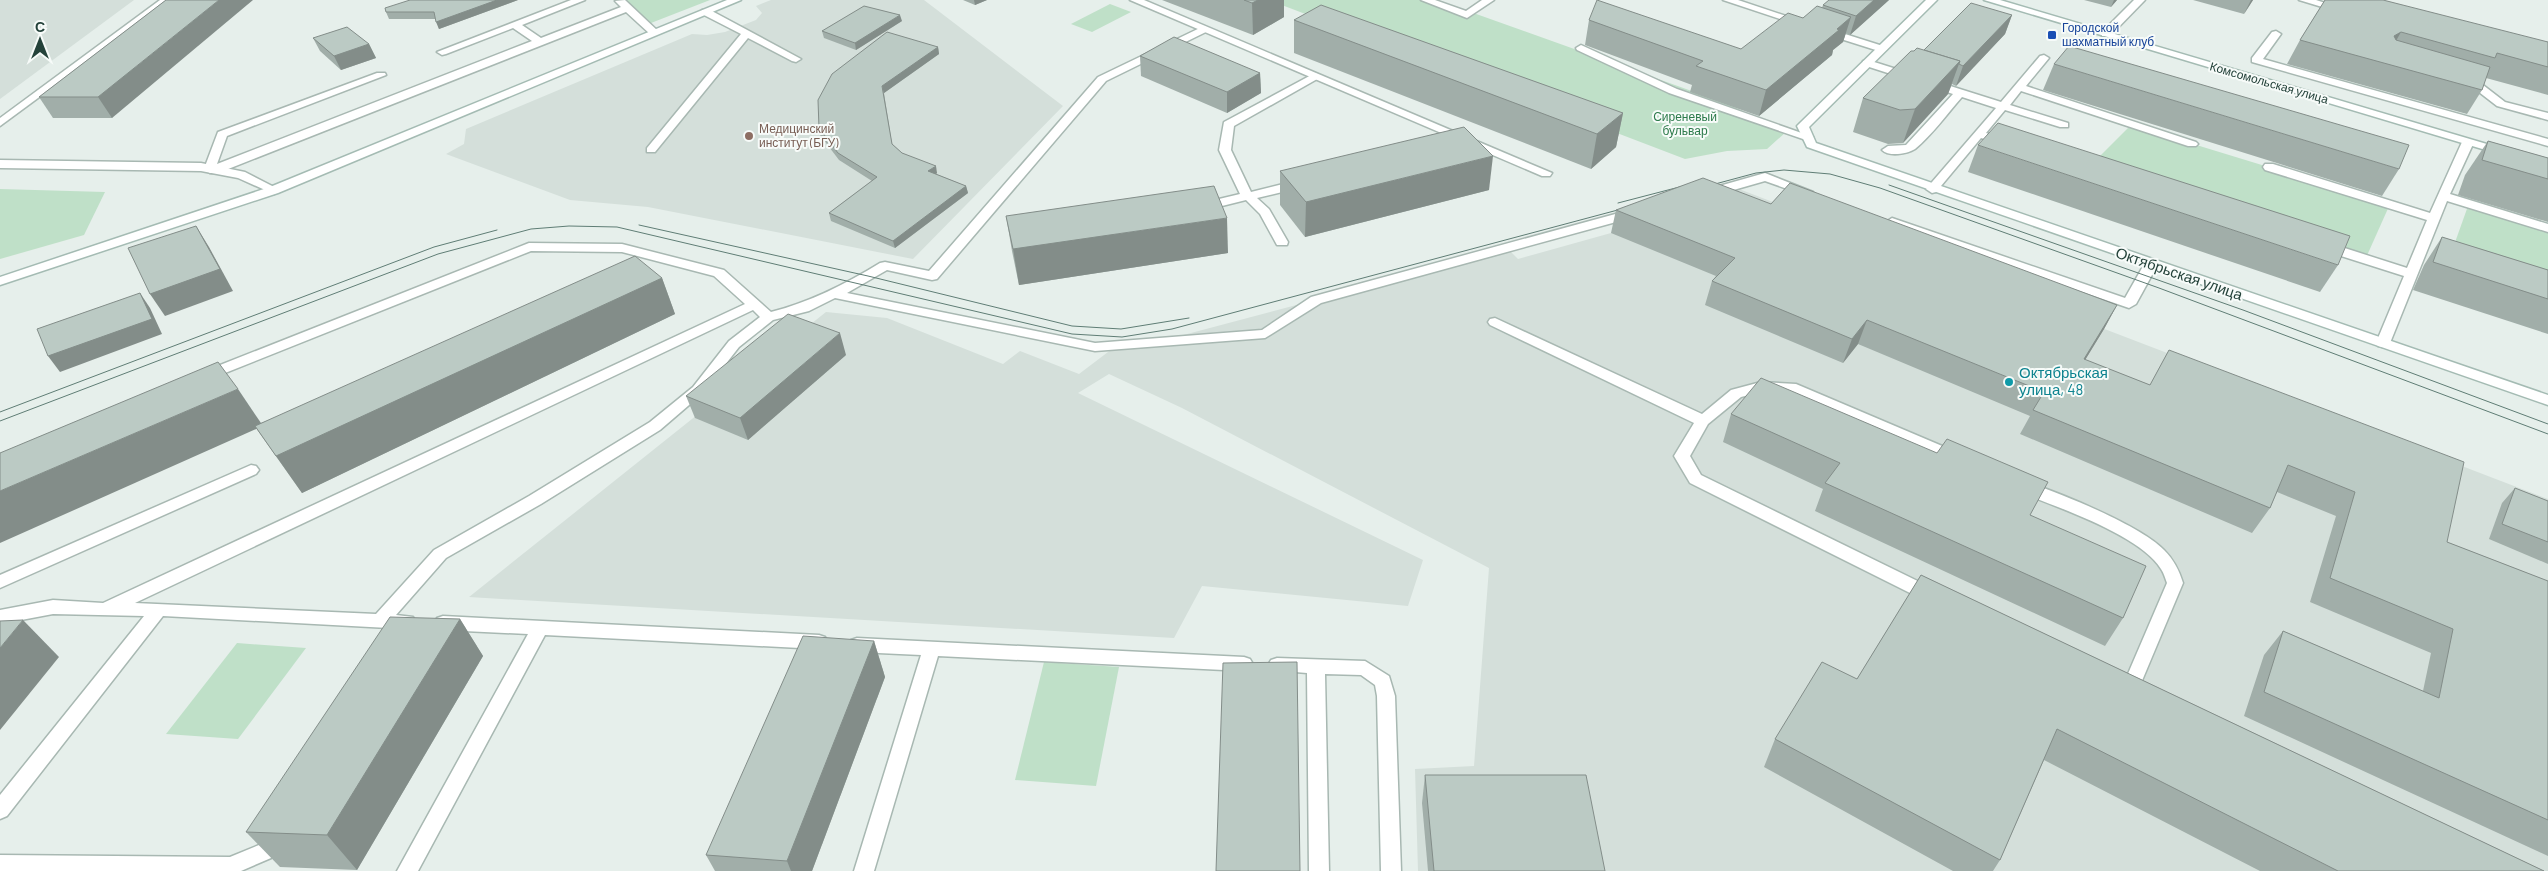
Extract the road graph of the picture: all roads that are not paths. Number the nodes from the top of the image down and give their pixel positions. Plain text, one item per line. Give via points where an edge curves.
1 (166, 0) edge
2 (580, 0) edge
3 (736, 0) edge
4 (1135, 0) edge
5 (1426, 0) edge
6 (1488, 0) edge
7 (1728, 0) edge
8 (1772, 0) edge
9 (1932, 0) edge
10 (1989, 0) edge
11 (2140, 0) edge
12 (2304, 0) edge
13 (623, 4) edge
14 (1759, 10) junction
15 (706, 12) junction
16 (2355, 14) edge
17 (514, 24) junction
18 (1204, 29) junction
19 (654, 32) junction
20 (747, 33) junction
21 (2106, 34) junction
22 (2276, 34) dead end
23 (540, 42) junction
24 (1581, 48) dead end
25 (1882, 49) junction
26 (442, 52) dead end
27 (2044, 58) dead end
28 (796, 59) dead end
29 (1867, 63) junction
30 (381, 75) dead end
31 (1315, 76) junction
32 (2452, 79) edge
33 (2019, 87) junction
34 (1960, 93) junction
35 (2003, 106) junction
36 (2548, 117) edge
37 (0, 123) edge
38 (2064, 125) dead end
39 (1979, 134) junction
40 (1809, 141) junction
41 (1470, 142) junction
42 (2468, 142) junction
43 (2548, 143) edge
44 (2192, 144) dead end
45 (1451, 146) edge
46 (2017, 146) edge
47 (651, 150) dead end
48 (1888, 150) dead end
49 (2512, 155) edge
50 (0, 164) edge
51 (2269, 167) dead end
52 (212, 169) junction
53 (1546, 173) dead end
54 (1316, 180) edge
55 (1932, 189) junction
56 (274, 190) junction
57 (1248, 196) junction
58 (1698, 196) edge
59 (2443, 196) junction
60 (1821, 197) edge
61 (1192, 209) edge
62 (1651, 209) edge
63 (1877, 216) edge
64 (2434, 218) junction
65 (2548, 228) edge
66 (2308, 240) edge
67 (1282, 242) dead end
68 (2151, 264) junction
69 (2411, 274) junction
70 (0, 281) edge
71 (834, 294) junction
72 (756, 304) junction
73 (768, 317) junction
74 (1495, 322) dead end
75 (2383, 343) junction
76 (195, 380) edge
77 (2548, 400) edge
78 (1703, 421) junction
79 (1971, 464) edge
80 (250, 470) dead end
81 (2007, 480) edge
82 (0, 582) edge
83 (1946, 602) edge
84 (159, 609) junction
85 (103, 610) junction
86 (0, 617) edge
87 (381, 620) junction
88 (541, 628) junction
89 (931, 650) junction
90 (1316, 666) junction
91 (2114, 683) edge
92 (2130, 690) junction
93 (2148, 698) edge
94 (0, 810) edge
95 (264, 852) edge
96 (0, 864) edge
97 (407, 871) edge
98 (864, 871) edge
99 (1319, 871) edge
100 (1391, 871) edge

1 - 37 street
2 - 17 street
3 - 15 street
4 - 18 street
5 - 6 street via 1466,14
7 - 14 street
8 - 14 street
9 - 25 street
10 - 21 street, Комсомольская улица
11 - 21 street
12 - 16 street
13 - 19 street
13 - 23 street
14 - 25 street
15 - 19 street
15 - 20 street
17 - 23 street
17 - 26 street
18 - 31 street
18 - 71 street via 1102,80 932,276 885,266
19 - 56 street
20 - 28 street
20 - 47 street
21 - 42 street, Комсомольская улица
22 - 43 street via 2256,60
23 - 52 street
24 - 40 street, Октябрьская улица via 1673,90
25 - 29 street
27 - 33 street
29 - 34 street
29 - 40 street via 1803,126
30 - 52 street via 222,134
31 - 41 street
31 - 57 street via 1228,124 1225,150
32 - 36 street via 2479,87 2501,104
33 - 35 street
33 - 44 street
34 - 35 street
34 - 48 street via 1910,147
35 - 38 street
35 - 39 street
39 - 46 street
39 - 55 street
40 - 55 street, Октябрьская улица
41 - 45 street
41 - 53 street
42 - 49 street, Комсомольская улица
42 - 59 street
50 - 52 street
51 - 64 street
52 - 56 street via 241,175
54 - 57 street
55 - 68 street, Октябрьская улица
56 - 70 street
57 - 61 street
57 - 67 street via 1265,212
58 - 60 street via 1765,177
59 - 64 street
59 - 65 street
62 - 71 street via 1316,300 1265,334 1096,348
63 - 68 street via 2129,304
64 - 69 street
66 - 69 street
68 - 75 street, Октябрьская улица
69 - 75 street
71 - 73 street via 804,308
72 - 73 street
72 - 76 street via 719,273 630,250 529,247
72 - 85 street
73 - 87 street via 734,344 698,390 656,426 440,554
74 - 78 street
75 - 77 street, Октябрьская улица
78 - 79 street via 1736,393 1761,387 1796,389
78 - 83 street via 1682,456 1695,479
80 - 82 street
81 - 92 street via 2118,528 2151,549 2167,565 2175,583
84 - 85 street
84 - 87 street
84 - 94 street
85 - 86 street via 53,607
87 - 88 street
88 - 89 street
88 - 97 street
89 - 90 street
89 - 98 street
90 - 99 street
90 - 100 street via 1365,668 1383,681
91 - 92 street
92 - 93 street
95 - 96 street via 231,866

